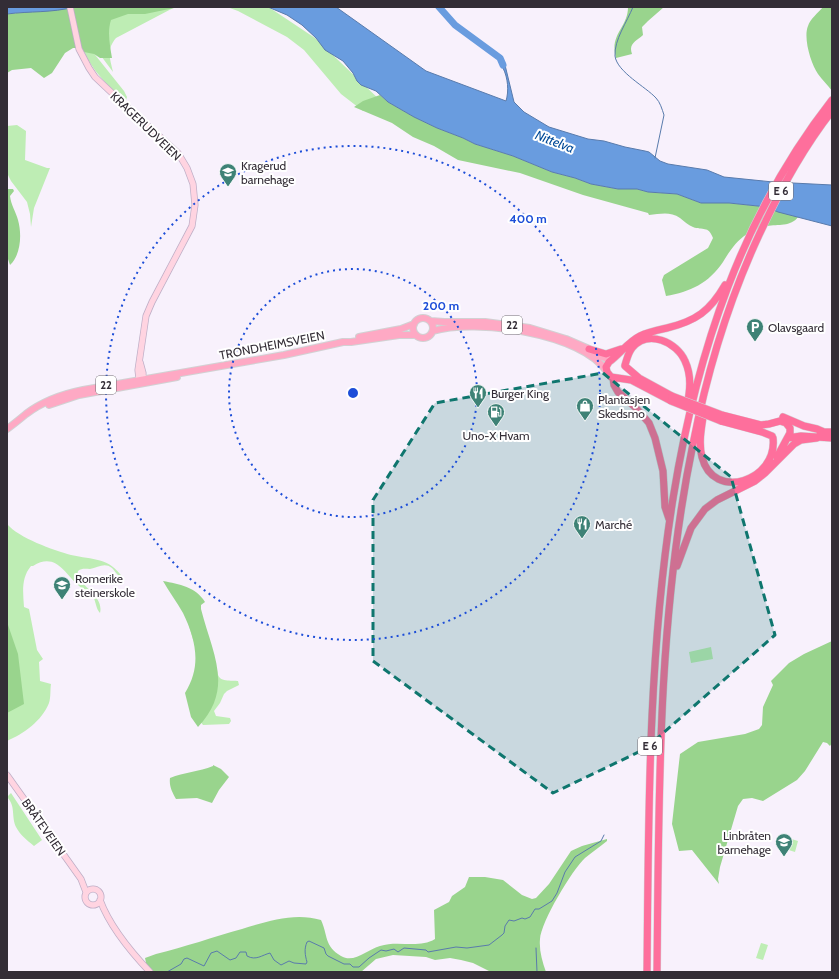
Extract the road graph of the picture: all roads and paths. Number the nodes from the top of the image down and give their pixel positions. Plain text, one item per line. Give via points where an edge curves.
1 (70, 7) edge
2 (832, 100) edge
3 (832, 111) edge
4 (737, 264) junction
5 (431, 321) junction
6 (414, 324) junction
7 (433, 331) junction
8 (416, 335) junction
9 (343, 342) junction
10 (627, 346) junction
11 (589, 349) junction
12 (612, 360) junction
13 (625, 366) junction
14 (710, 367) junction
15 (607, 372) junction
16 (616, 378) junction
17 (142, 381) junction
18 (671, 399) junction
19 (721, 418) junction
20 (774, 423) junction
21 (754, 424) junction
22 (789, 426) junction
23 (7, 429) edge
24 (686, 429) junction
25 (824, 432) junction
26 (832, 432) edge
27 (772, 437) junction
28 (817, 438) junction
29 (832, 438) edge
30 (787, 439) junction
31 (769, 469) junction
32 (670, 521) junction
33 (672, 584) junction
34 (7, 775) edge
35 (81, 879) junction
36 (92, 888) junction
37 (86, 892) junction
38 (100, 900) junction
39 (94, 905) junction
40 (105, 914) junction
41 (150, 972) edge
42 (647, 972) edge
43 (657, 972) edge

1 - 17 main road, KRAGERUDVEIEN via 79,49 95,77 178,153 188,168 193,184 195,205 192,226 148,310 140,362
2 - 4 highway, E 6 via 797,148 775,186
3 - 14 highway, E 6 via 774,204 759,235 741,275
4 - 10 highway via 720,293 700,316 642,335
4 - 24 highway, E 6 via 714,326
5 - 6 main road, 22 via 421,318
5 - 7 main road
5 - 11 main road, 22 via 521,326 558,336
6 - 8 main road
6 - 9 main road, TRONDHEIMSVEIEN / 22
7 - 8 main road, 22 via 426,338
7 - 15 main road, 22 via 473,326 529,333 586,353 600,362
8 - 9 main road, TRONDHEIMSVEIEN / 22
9 - 17 main road, TRONDHEIMSVEIEN / 22
10 - 11 highway via 609,354
10 - 12 highway
11 - 12 main road, 22 via 599,356
12 - 13 highway, 22 via 620,360
12 - 15 highway via 607,365
13 - 16 highway via 624,374
13 - 18 highway, 22
13 - 24 highway via 632,349 645,341 664,340 677,349 685,361 690,377
14 - 27 highway via 700,445 703,460 711,473 728,482 742,481 753,476 770,459 774,448
14 - 33 highway, E 6 via 687,473
15 - 16 highway, 22
16 - 18 highway, 22 via 625,378
16 - 32 highway, E 6 via 614,385 618,392 649,423 655,438 663,471 665,507
17 - 23 main road, TRONDHEIMSVEIEN / 22 via 90,388 58,397 31,410
18 - 19 highway, 22, bridge
19 - 21 highway, 22
19 - 27 highway, 22
20 - 21 highway, 22
20 - 22 highway, 22 via 782,421
20 - 27 highway via 770,429
21 - 25 highway, 22 via 782,416
22 - 25 highway, 22
22 - 30 highway
24 - 32 highway, E 6
25 - 26 highway, 22
27 - 30 highway, 22 via 779,441
28 - 29 highway, 22
28 - 30 highway, 22 via 801,436
28 - 31 highway via 801,440 794,444
30 - 31 highway
31 - 33 highway via 755,481 717,500 700,514 688,533
32 - 42 highway, E 6 via 659,607 652,704
33 - 43 highway, E 6 via 659,775
34 - 35 main road, BRÅTEVEIEN
35 - 36 main road, BRÅTEVEIEN
35 - 37 main road, BRÅTEVEIEN
36 - 37 main road
36 - 38 main road via 99,891
37 - 39 main road via 86,902
38 - 39 main road
38 - 40 main road
39 - 40 main road
40 - 41 main road

